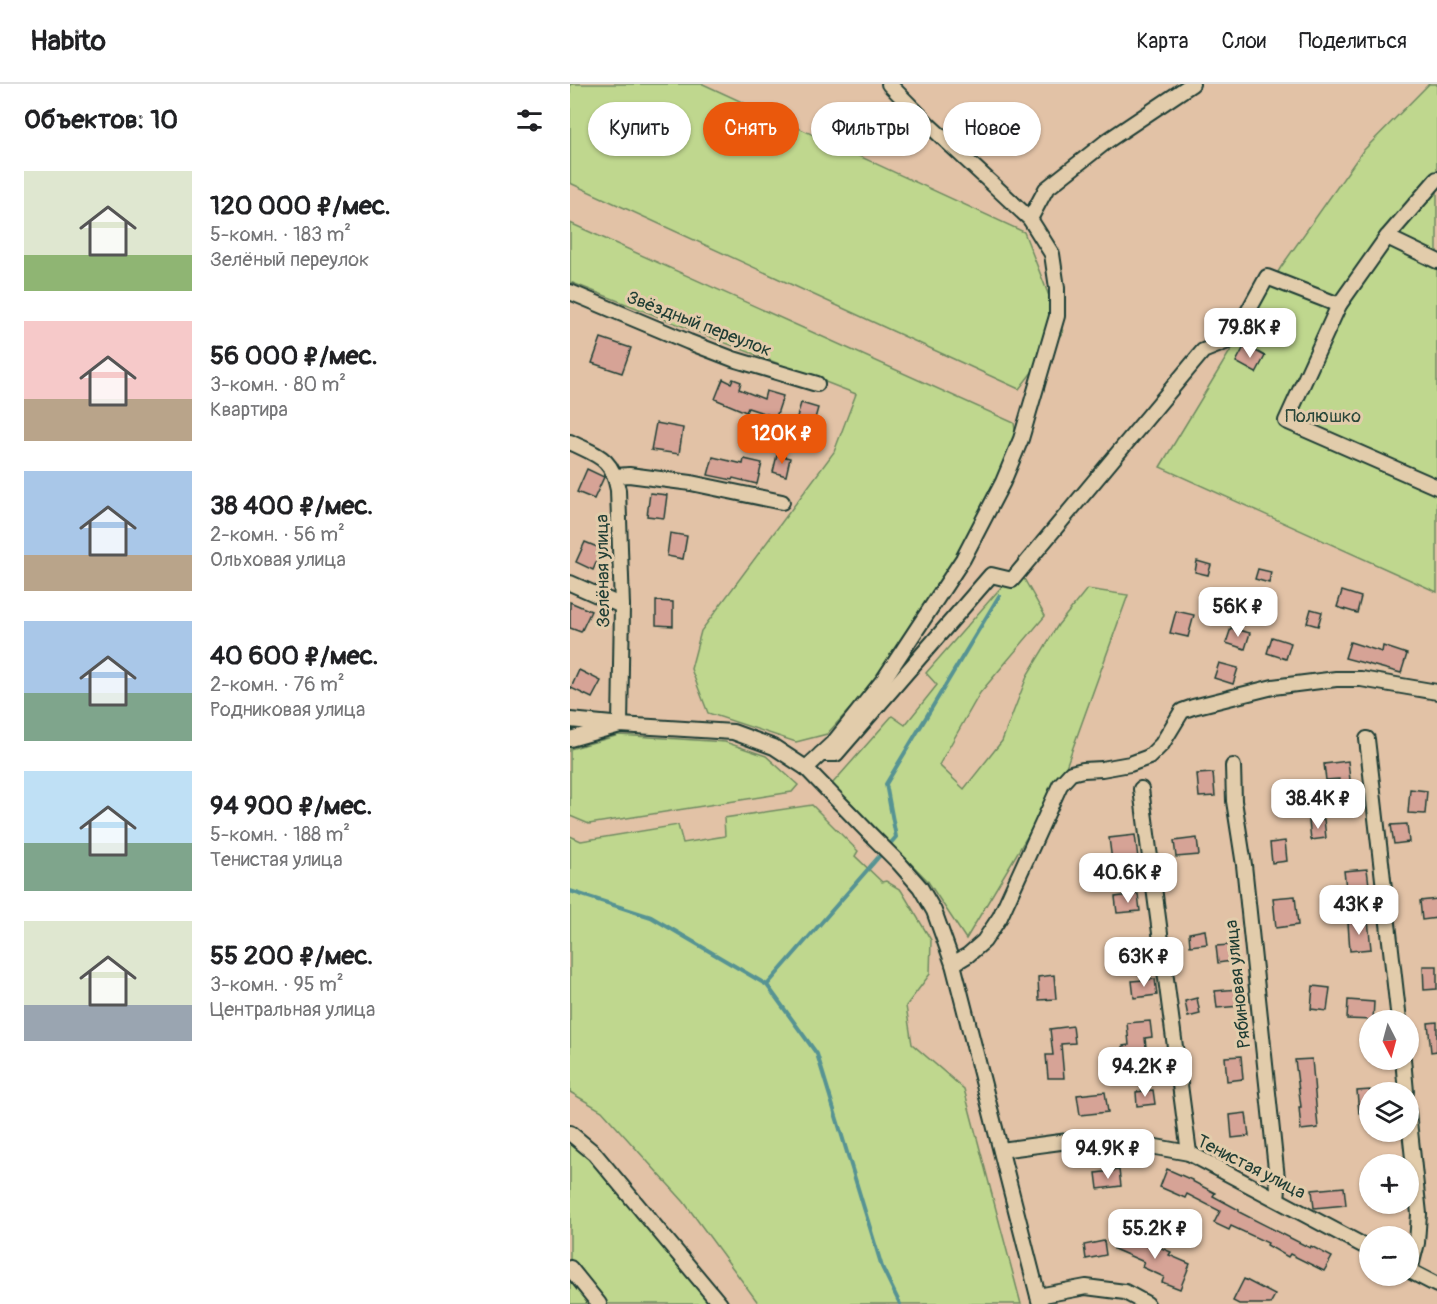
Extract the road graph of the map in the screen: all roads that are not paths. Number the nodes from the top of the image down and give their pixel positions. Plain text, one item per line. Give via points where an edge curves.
1 (889, 84) edge
2 (1192, 84) edge
3 (1437, 179) edge
4 (1030, 219) junction
5 (1387, 237) junction
6 (1437, 261) edge
7 (570, 292) edge
8 (1339, 305) junction
9 (817, 384) dead end
10 (570, 442) edge
11 (616, 476) junction
12 (1437, 487) edge
13 (782, 502) dead end
14 (570, 583) edge
15 (622, 606) junction
16 (1437, 692) edge
17 (570, 720) edge
18 (620, 725) junction
19 (1367, 739) dead end
20 (570, 740) edge
21 (821, 754) junction
22 (1233, 766) dead end
23 (806, 768) junction
24 (1141, 789) dead end
25 (953, 964) junction
26 (1398, 1010) edge
27 (570, 1133) edge
28 (1411, 1142) edge
29 (1001, 1150) junction
30 (1189, 1153) junction
31 (1277, 1199) junction
32 (1418, 1226) edge
33 (1359, 1243) edge
34 (570, 1268) edge
35 (1419, 1275) edge
36 (1437, 1285) edge
37 (1039, 1300) edge
38 (599, 1304) edge
39 (720, 1304) edge
40 (1147, 1304) edge

1 - 4 street
2 - 4 street via 1107,141 1047,189
3 - 5 street
4 - 21 street via 1052,254 1057,316 1021,438 963,559 884,678
5 - 6 street
5 - 8 street
7 - 9 street, Звёздный переулок via 733,359
8 - 12 street via 1286,421
8 - 21 street via 1267,277 1233,339 1203,351 1012,580 991,575 836,754
10 - 11 street via 599,456
11 - 13 street via 691,483
11 - 15 street, Зелёная улица
14 - 15 street
15 - 18 street, Зелёная улица
16 - 25 street via 1361,679 1273,687 1182,711 1149,757 1130,764 1071,773 1059,785 1000,917 984,941
17 - 18 street
18 - 20 street
18 - 23 street via 733,732 774,747
19 - 26 street
21 - 23 street
22 - 31 street, Рябиновая улица
23 - 25 street via 920,887 934,911
24 - 30 street
25 - 29 street
27 - 39 street via 594,1153
28 - 32 street
29 - 30 street, Тенистая улица via 1068,1141 1123,1141
29 - 37 street
30 - 31 street, Тенистая улица
31 - 33 street, Тенистая улица
34 - 38 street
35 - 36 street
37 - 40 street via 1086,1287 1125,1292

